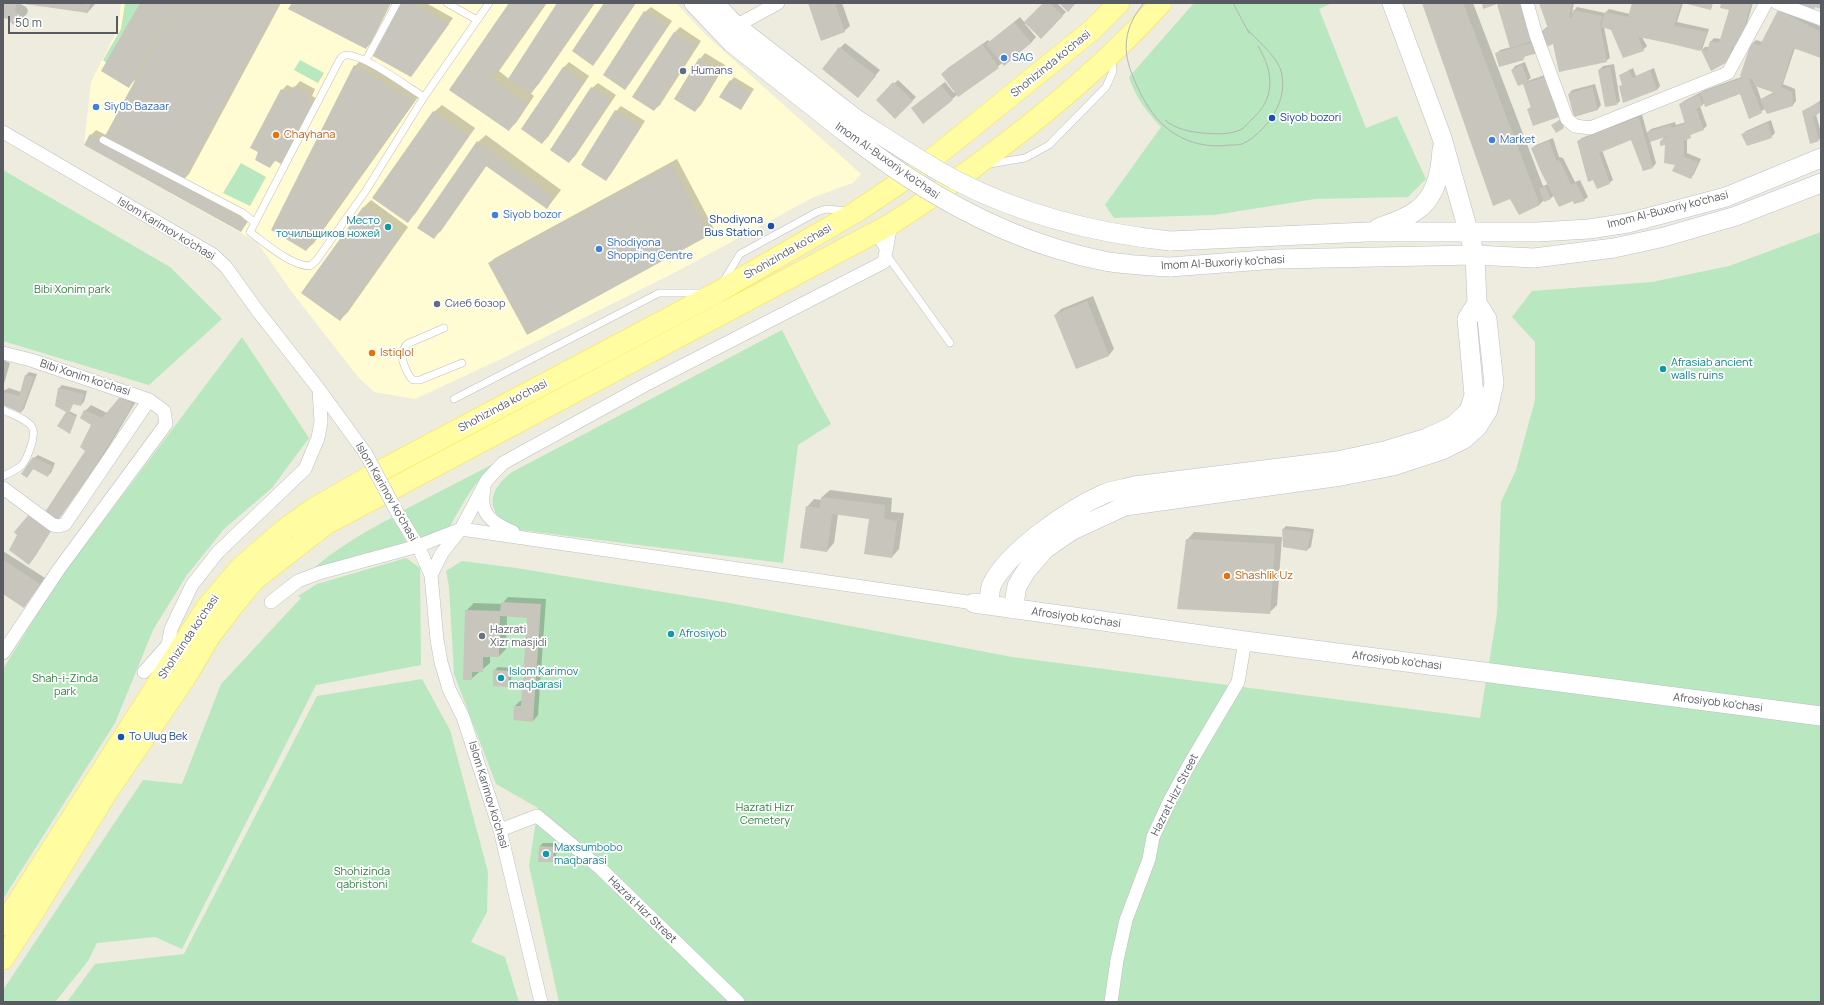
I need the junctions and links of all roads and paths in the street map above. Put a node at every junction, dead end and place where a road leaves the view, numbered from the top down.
1 (397, 3) edge
2 (447, 3) edge
3 (489, 3) edge
4 (694, 3) edge
5 (714, 3) edge
6 (778, 3) edge
7 (1119, 3) edge
8 (1161, 3) edge
9 (1392, 3) edge
10 (1527, 3) edge
11 (1766, 3) edge
12 (1777, 3) edge
13 (1821, 19) edge
14 (477, 20) junction
15 (736, 26) junction
16 (1092, 30) junction
17 (1112, 53) junction
18 (366, 60) junction
19 (774, 65) junction
20 (424, 98) junction
21 (851, 126) junction
22 (3, 132) edge
23 (1442, 138) junction
24 (103, 140) dead end
25 (1821, 158) edge
26 (975, 167) junction
27 (1821, 183) edge
28 (255, 223) junction
29 (883, 228) junction
30 (1367, 232) junction
31 (1467, 232) junction
32 (886, 254) junction
33 (1475, 255) junction
34 (716, 293) junction
35 (1477, 303) junction
36 (444, 328) dead end
37 (950, 343) dead end
38 (3, 353) edge
39 (462, 362) dead end
40 (318, 388) junction
41 (454, 399) dead end
42 (149, 400) junction
43 (3, 410) edge
44 (3, 476) edge
45 (487, 480) junction
46 (3, 488) edge
47 (461, 529) junction
48 (530, 539) junction
49 (418, 546) junction
50 (431, 575) junction
51 (271, 602) dead end
52 (981, 604) junction
53 (1013, 610) junction
54 (1246, 641) junction
55 (3, 653) edge
56 (144, 672) dead end
57 (1821, 716) edge
58 (500, 830) junction
59 (3, 925) edge
60 (3, 959) edge
61 (540, 998) edge
62 (738, 1002) edge
63 (1111, 1002) edge

1 - 18 lane
2 - 14 lane
3 - 14 lane
4 - 19 street, Imom Al-Buxoriy ko'chasi
5 - 15 street, Imom Al-Buxoriy ko'chasi
6 - 15 street
7 - 16 main road, Shohizinda ko'chasi
8 - 17 main road, Shohizinda ko'chasi
9 - 23 street
10 - 11 street
12 - 13 street
14 - 20 lane
15 - 19 street, Imom Al-Buxoriy ko'chasi
16 - 17 main road
16 - 34 main road, Shohizinda ko'chasi
17 - 26 main road, Shohizinda ko'chasi
17 - 26 lane
18 - 20 lane
18 - 28 lane
19 - 21 street, Imom Al-Buxoriy ko'chasi
20 - 28 lane
21 - 30 street, Imom Al-Buxoriy ko'chasi, bridge
21 - 33 street, Imom Al-Buxoriy ko'chasi, bridge
22 - 40 street, Islom Karimov ko'chasi
23 - 30 street
23 - 31 street
24 - 28 lane
25 - 31 street, Imom Al-Buxoriy ko'chasi
26 - 29 main road, Shohizinda ko'chasi
27 - 33 street, Imom Al-Buxoriy ko'chasi
29 - 32 street
29 - 32 lane
29 - 60 main road, Shohizinda ko'chasi
30 - 31 street, Imom Al-Buxoriy ko'chasi
31 - 33 street
32 - 37 lane
32 - 45 street
33 - 35 street
34 - 41 lane
34 - 59 main road, Shohizinda ko'chasi
35 - 52 street
35 - 53 street
36 - 39 lane
38 - 42 street, Bibi Xonim ko'chasi
40 - 49 street, Islom Karimov ko'chasi, bridge
40 - 56 street
42 - 46 street
42 - 55 street, Bibi Xonim ko'chasi
43 - 44 lane
45 - 47 street
45 - 48 street
47 - 48 street
47 - 49 street
47 - 50 street
48 - 52 street
49 - 50 street, Islom Karimov ko'chasi
49 - 51 street
50 - 58 street, Islom Karimov ko'chasi
52 - 53 street, Afrosiyob ko'chasi
53 - 54 street, Afrosiyob ko'chasi
54 - 57 street, Afrosiyob ko'chasi
54 - 63 street, Hazrat Hizr Street
58 - 61 street, Islom Karimov ko'chasi
58 - 62 street, Hazrat Hizr Street

